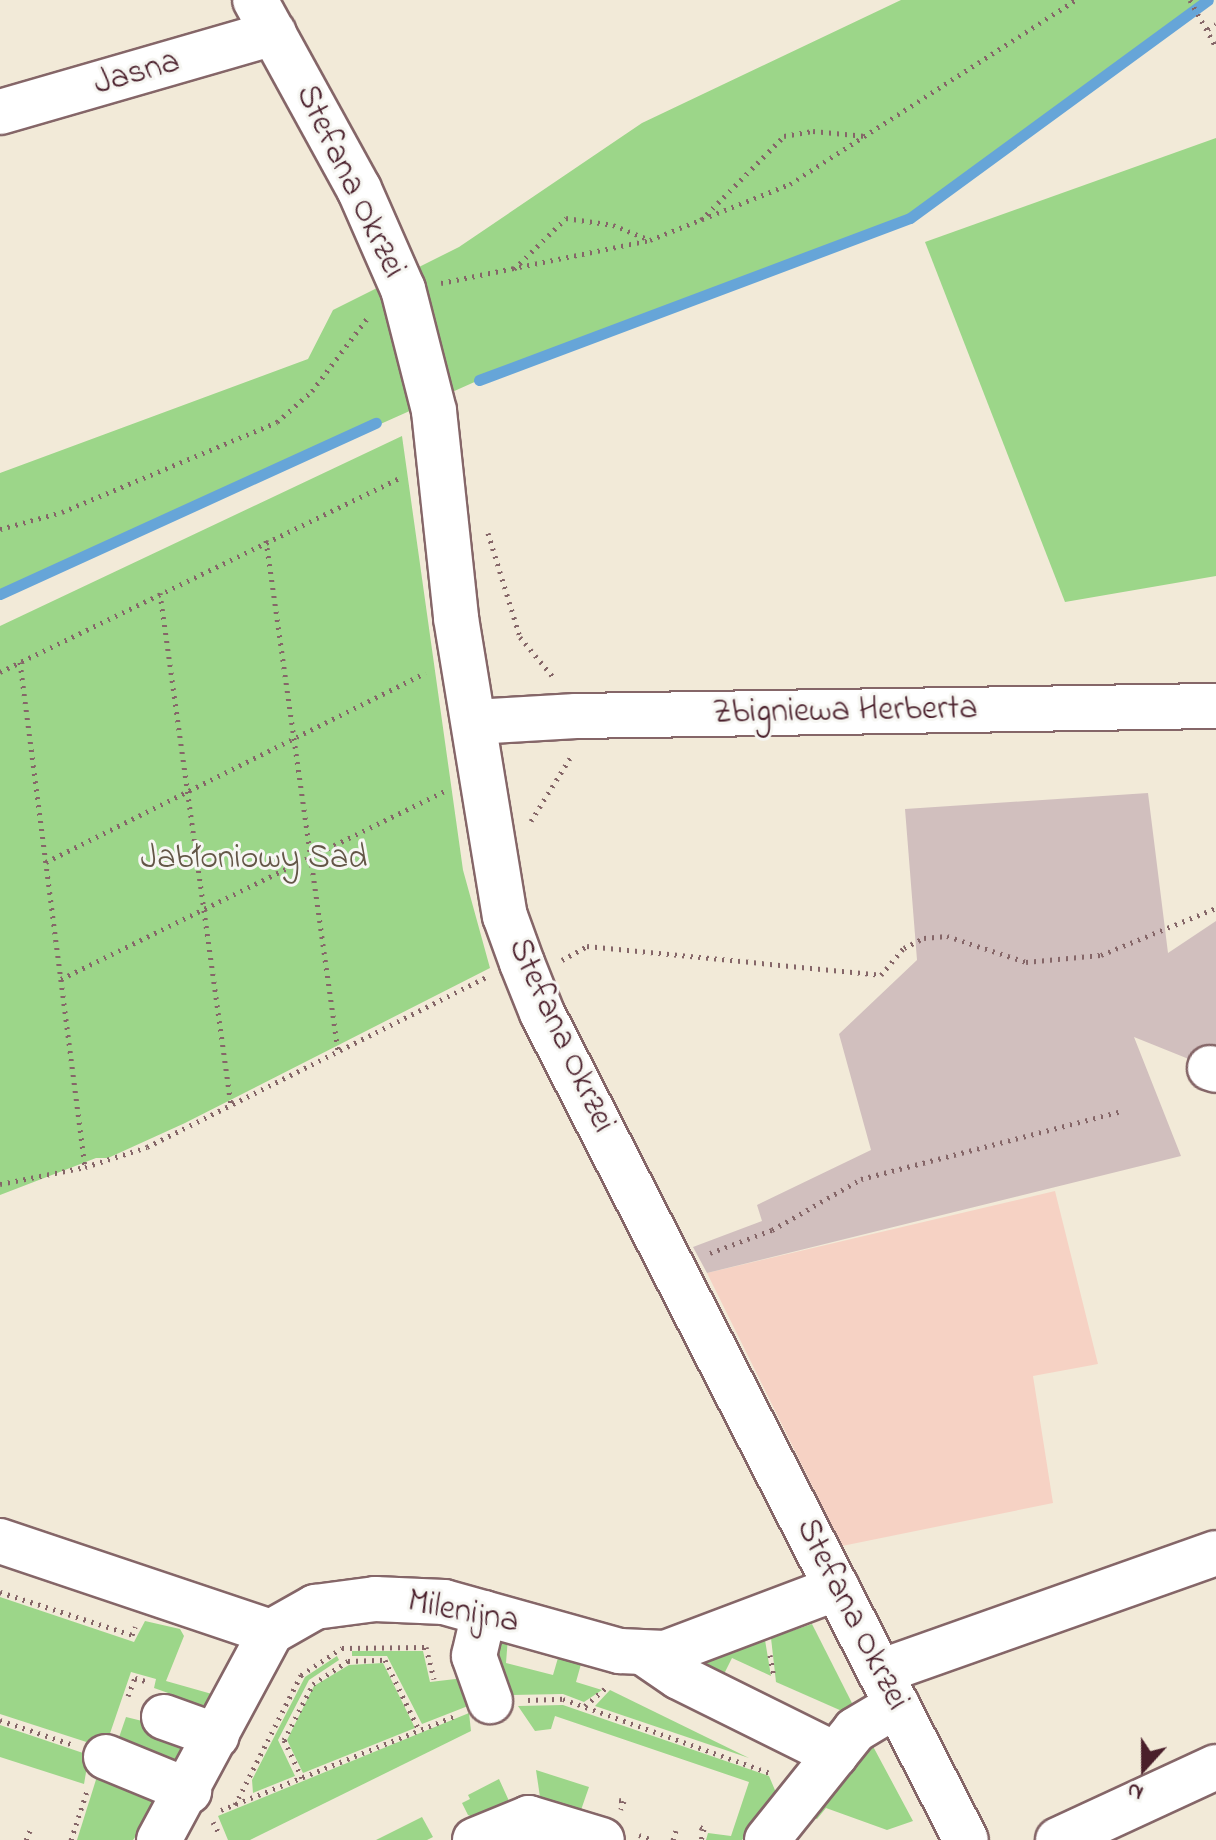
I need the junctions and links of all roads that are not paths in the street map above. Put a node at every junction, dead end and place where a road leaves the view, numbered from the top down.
1 (264, 16) edge
2 (0, 112) edge
3 (1216, 706) edge
4 (474, 722) junction
5 (0, 1541) edge
6 (1216, 1553) edge
7 (837, 1588) junction
8 (484, 1613) junction
9 (271, 1632) junction
10 (644, 1653) junction
11 (888, 1688) junction
12 (490, 1701) road end
13 (164, 1717) dead end
14 (217, 1736) junction
15 (103, 1755) road end
16 (836, 1755) junction
17 (1216, 1767) edge
18 (199, 1803) junction
19 (159, 1840) edge
20 (475, 1840) edge
21 (602, 1840) edge
22 (767, 1840) edge
23 (966, 1840) edge
24 (1058, 1840) edge

1 - 2 street, Jasna
1 - 4 street, Stefana Okrzei
3 - 4 street, Zbigniewa Herberta
4 - 7 street, Stefana Okrzei
5 - 9 street
6 - 11 street
7 - 10 street, Milenijna
7 - 11 street, Stefana Okrzei
8 - 9 street, Milenijna
8 - 10 street, Milenijna
8 - 12 street
9 - 14 street
10 - 16 street
11 - 16 street
11 - 23 street, Stefana Okrzei
13 - 14 street
14 - 18 street
15 - 18 street
16 - 22 street
17 - 24 street
18 - 19 street
20 - 21 street

